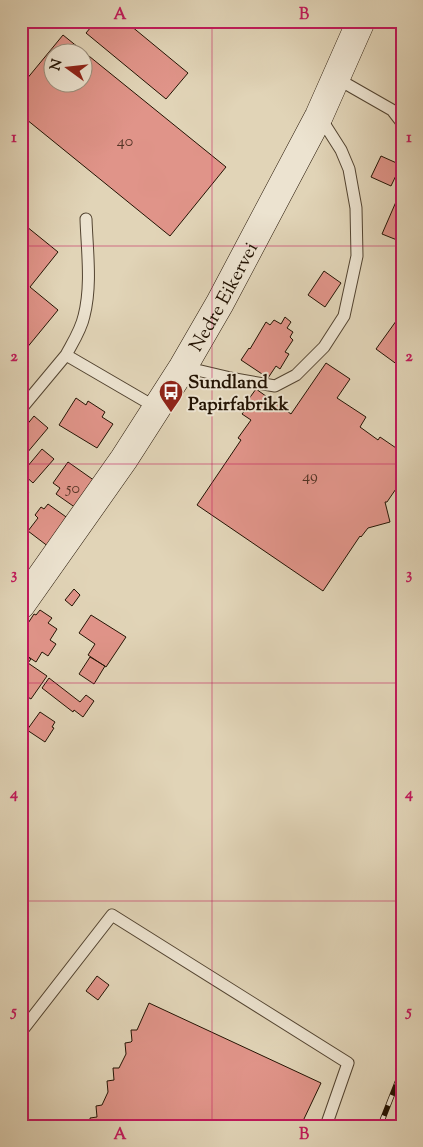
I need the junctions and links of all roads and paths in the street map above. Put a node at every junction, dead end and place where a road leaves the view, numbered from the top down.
1 (361, 21) edge
2 (336, 78) junction
3 (397, 112) edge
4 (319, 116) junction
5 (402, 123) edge
6 (86, 219) dead end
7 (66, 355) junction
8 (183, 367) junction
9 (157, 408) junction
10 (21, 409) edge
11 (21, 605) edge
12 (21, 1032) edge
13 (326, 1126) edge

1 - 2 main road, Nedre Eikervei
2 - 3 lane
2 - 4 main road, Nedre Eikervei
3 - 5 lane
4 - 8 main road, Nedre Eikervei
4 - 8 lane
6 - 7 lane
7 - 9 lane
7 - 10 lane
8 - 9 main road, Nedre Eikervei
9 - 11 main road, Nedre Eikervei
12 - 13 lane

